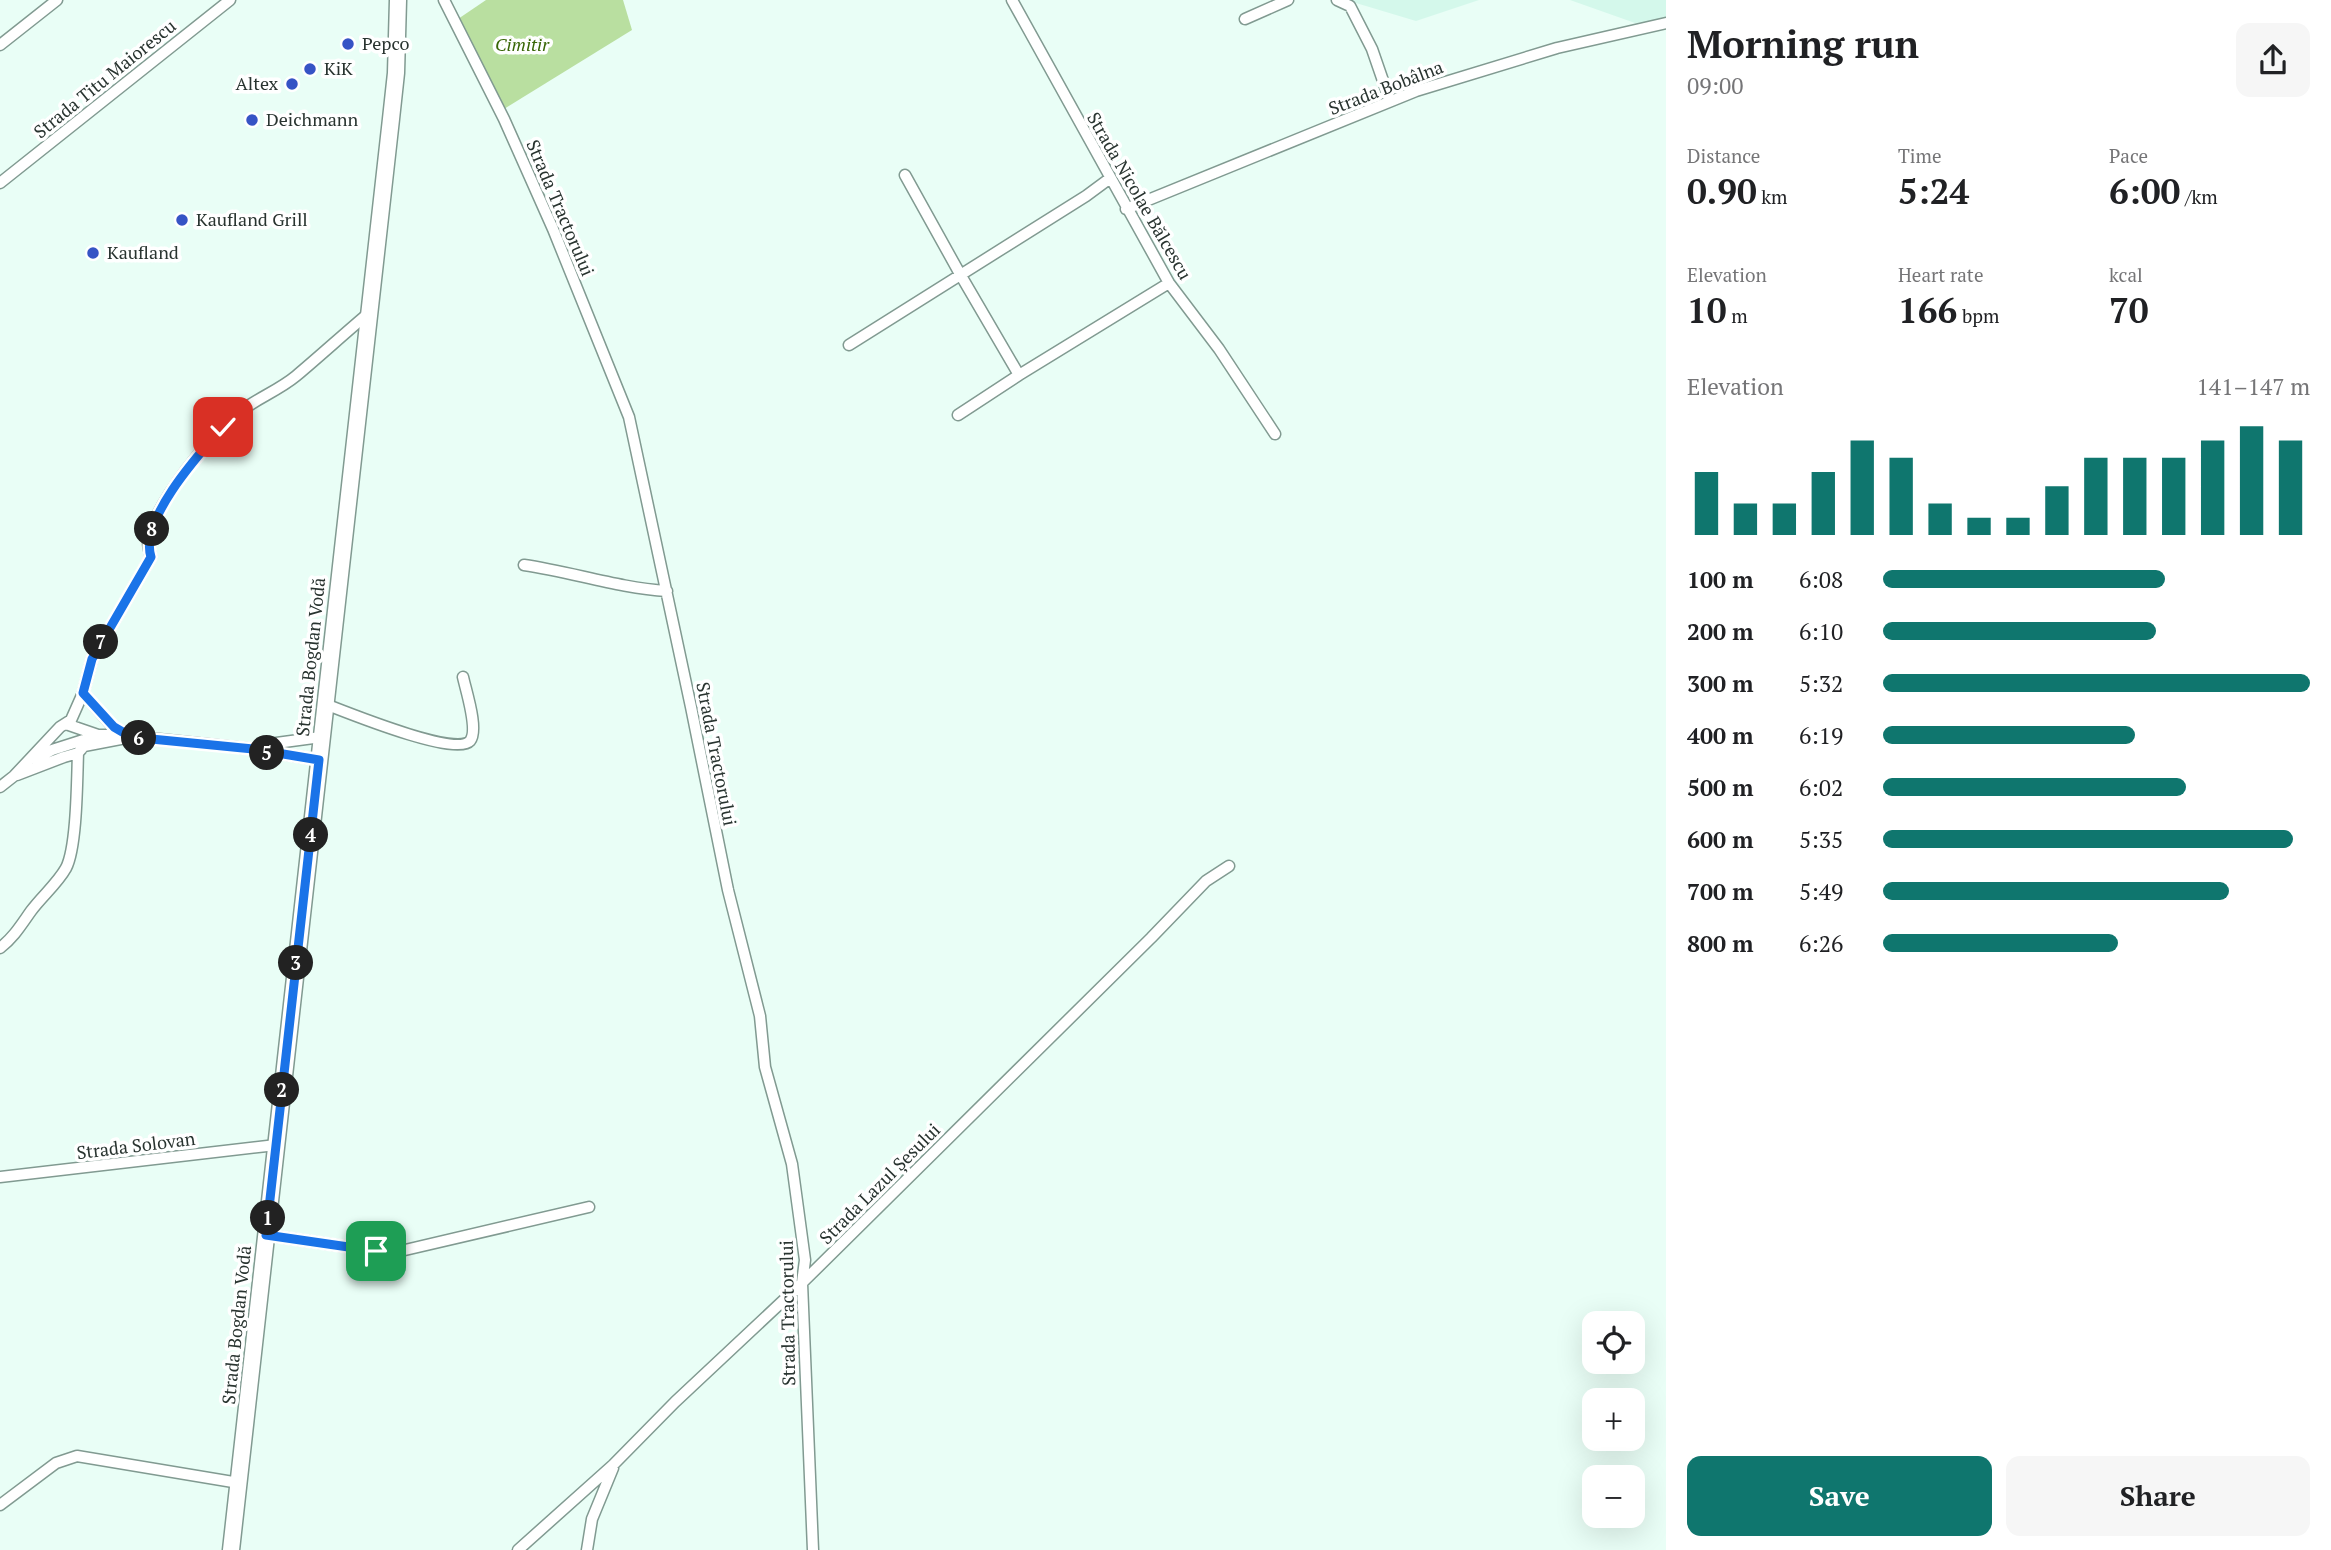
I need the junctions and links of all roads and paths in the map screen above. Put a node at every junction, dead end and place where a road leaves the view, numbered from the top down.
1 (57, 0) edge
2 (230, 0) edge
3 (398, 0) edge
4 (408, 0) edge
5 (444, 0) edge
6 (1012, 0) edge
7 (1288, 0) edge
8 (1338, 0) edge
9 (1245, 19) dead end
10 (1666, 23) edge
11 (0, 45) edge
12 (397, 60) junction
13 (1391, 101) junction
14 (905, 175) dead end
15 (1110, 179) junction
16 (0, 183) edge
17 (1126, 209) junction
18 (960, 274) junction
19 (1169, 283) junction
20 (370, 312) junction
21 (849, 345) dead end
22 (1019, 375) junction
23 (958, 415) dead end
24 (1275, 434) dead end
25 (524, 565) dead end
26 (667, 591) junction
27 (463, 677) dead end
28 (83, 693) junction
29 (325, 704) junction
30 (66, 724) junction
31 (99, 735) junction
32 (131, 737) junction
33 (321, 737) junction
34 (77, 742) junction
35 (253, 749) junction
36 (78, 754) junction
37 (64, 757) junction
38 (319, 760) junction
39 (14, 776) junction
40 (0, 786) edge
41 (1229, 866) dead end
42 (0, 948) edge
43 (276, 1145) junction
44 (0, 1177) edge
45 (589, 1207) dead end
46 (266, 1235) junction
47 (802, 1283) junction
48 (614, 1465) junction
49 (239, 1483) junction
50 (0, 1505) edge
51 (231, 1550) edge
52 (518, 1550) edge
53 (587, 1550) edge
54 (813, 1550) edge

1 - 11 street
2 - 16 street, Strada Titu Maiorescu
3 - 12 main road, Strada Bogdan Vodă
4 - 12 main road, Strada Bogdan Vodă
5 - 26 street, Strada Tractorului
6 - 15 street, Strada Nicolae Bălcescu
7 - 9 street
8 - 13 street
10 - 13 street, Strada Bobâlna
12 - 20 main road, Strada Bogdan Vodă
13 - 17 street, Strada Bobâlna
14 - 18 street
15 - 17 street, Strada Nicolae Bălcescu
15 - 18 street
17 - 19 street, Strada Nicolae Bălcescu
18 - 21 street
18 - 22 street
19 - 22 street
19 - 24 street, Strada Nicolae Bălcescu
20 - 28 street
20 - 29 main road, Strada Bogdan Vodă
22 - 23 street
25 - 26 street
26 - 47 street, Strada Tractorului
27 - 29 street
28 - 30 street
28 - 32 street
29 - 33 main road, Strada Bogdan Vodă
30 - 31 street
30 - 39 street
31 - 32 street
31 - 34 street
32 - 35 street
32 - 36 street
33 - 35 street
33 - 38 main road, Strada Bogdan Vodă
34 - 37 street
34 - 39 street
35 - 38 street
36 - 37 street
36 - 42 street
37 - 39 street
38 - 43 main road, Strada Bogdan Vodă
39 - 40 street
41 - 47 street, Strada Lazul Șesului
43 - 44 street, Strada Solovan
43 - 46 main road, Strada Bogdan Vodă
45 - 46 street
46 - 49 main road, Strada Bogdan Vodă
47 - 48 street, Strada Lazul Șesului
47 - 54 street, Strada Tractorului
48 - 52 street, Strada Lazul Șesului
48 - 53 street
49 - 50 street
49 - 51 main road, Strada Bogdan Vodă

